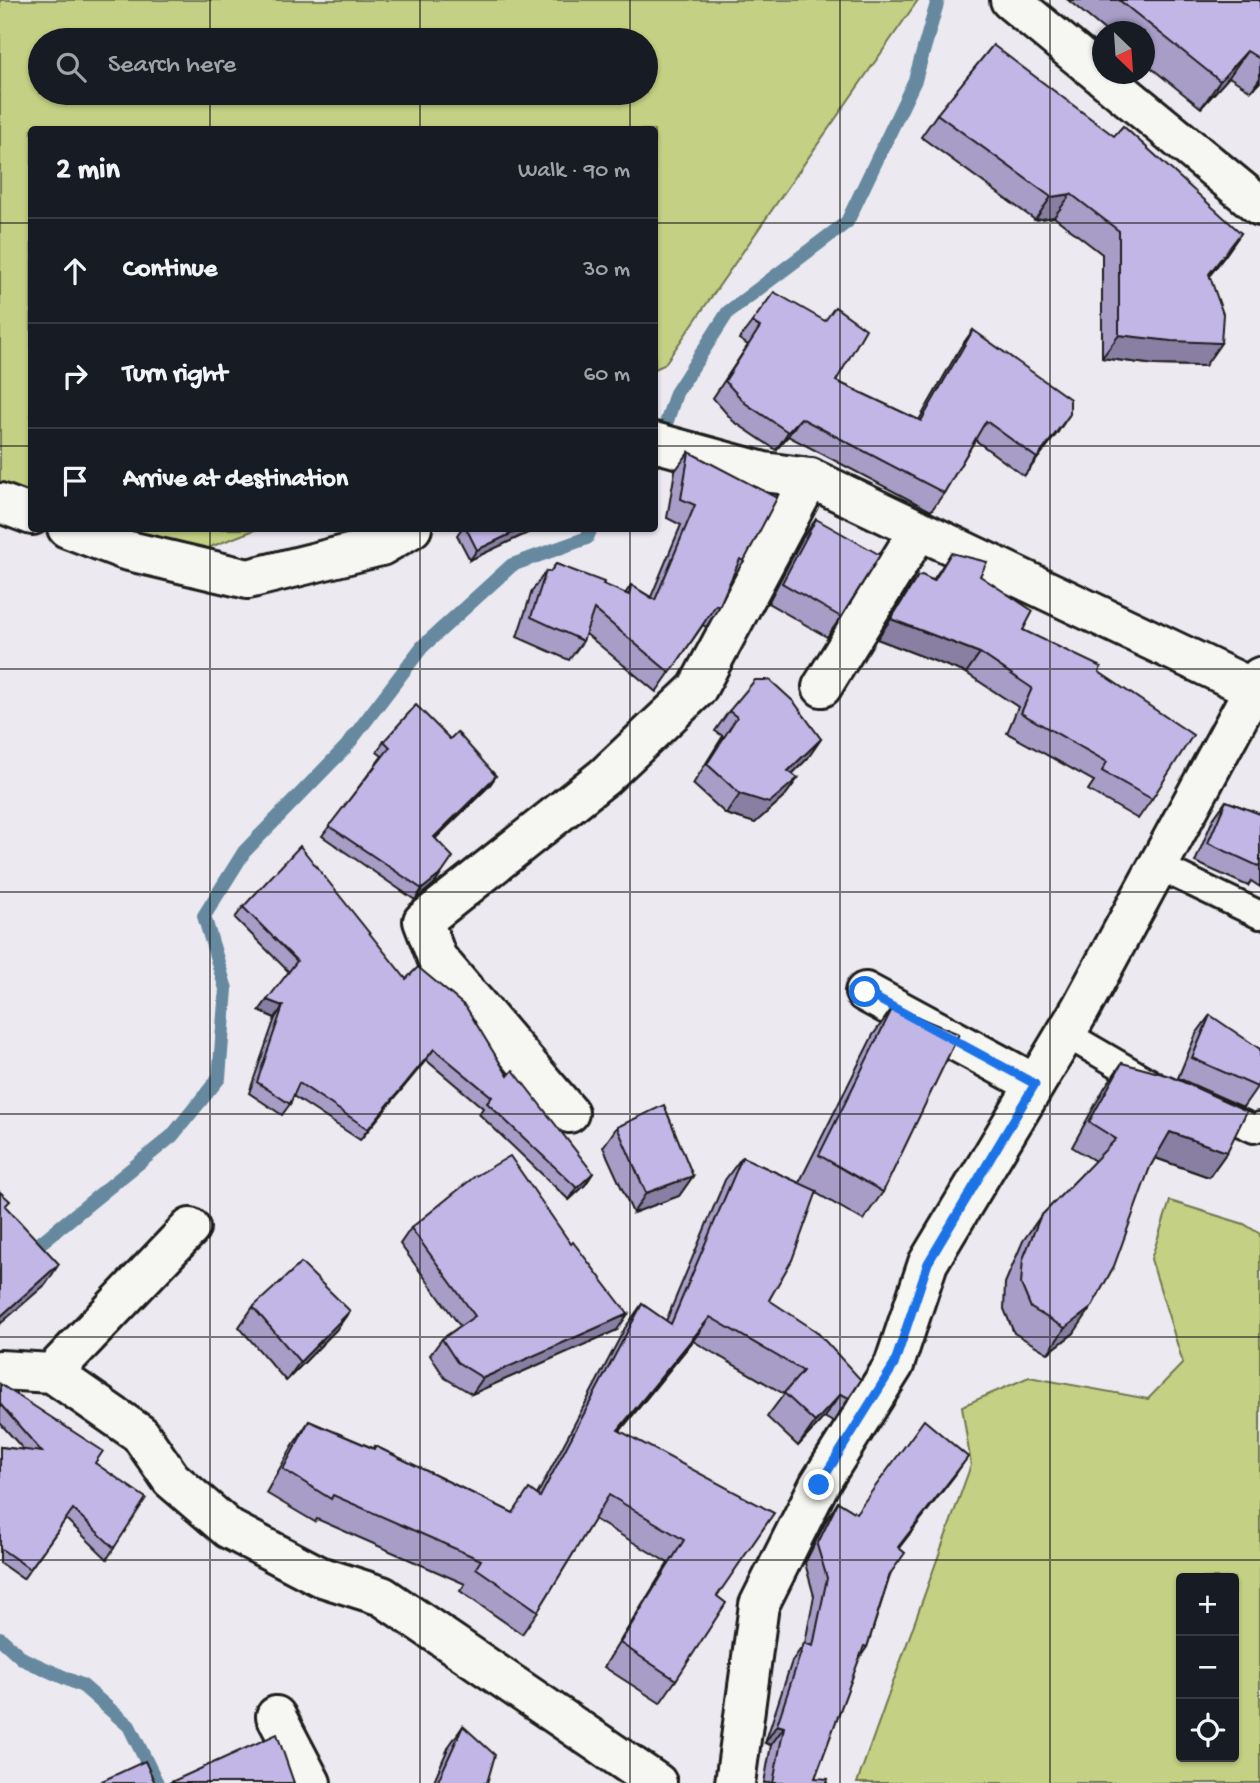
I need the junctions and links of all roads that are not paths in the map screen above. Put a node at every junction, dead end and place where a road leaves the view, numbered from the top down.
1 (1010, 0) edge
2 (1260, 206) edge
3 (658, 443) edge
4 (810, 478) junction
5 (0, 503) edge
6 (28, 514) edge
7 (919, 530) junction
8 (78, 532) edge
9 (405, 532) edge
10 (1257, 683) edge
11 (822, 687) dead end
12 (1158, 866) junction
13 (1260, 915) edge
14 (865, 992) dead end
15 (1066, 1034) junction
16 (1035, 1084) junction
17 (569, 1113) dead end
18 (1260, 1126) edge
19 (190, 1228) dead end
20 (0, 1370) edge
21 (52, 1373) junction
22 (276, 1716) dead end
23 (311, 1783) edge
24 (657, 1783) edge
25 (735, 1783) edge

1 - 2 street
3 - 4 street
4 - 7 street
4 - 17 street
5 - 6 street
7 - 10 street
7 - 11 street
8 - 9 street
10 - 12 street
12 - 13 lane
12 - 15 street
14 - 16 street
15 - 16 street
15 - 18 lane
16 - 25 street
19 - 21 street
20 - 21 street
21 - 24 street
22 - 23 street

